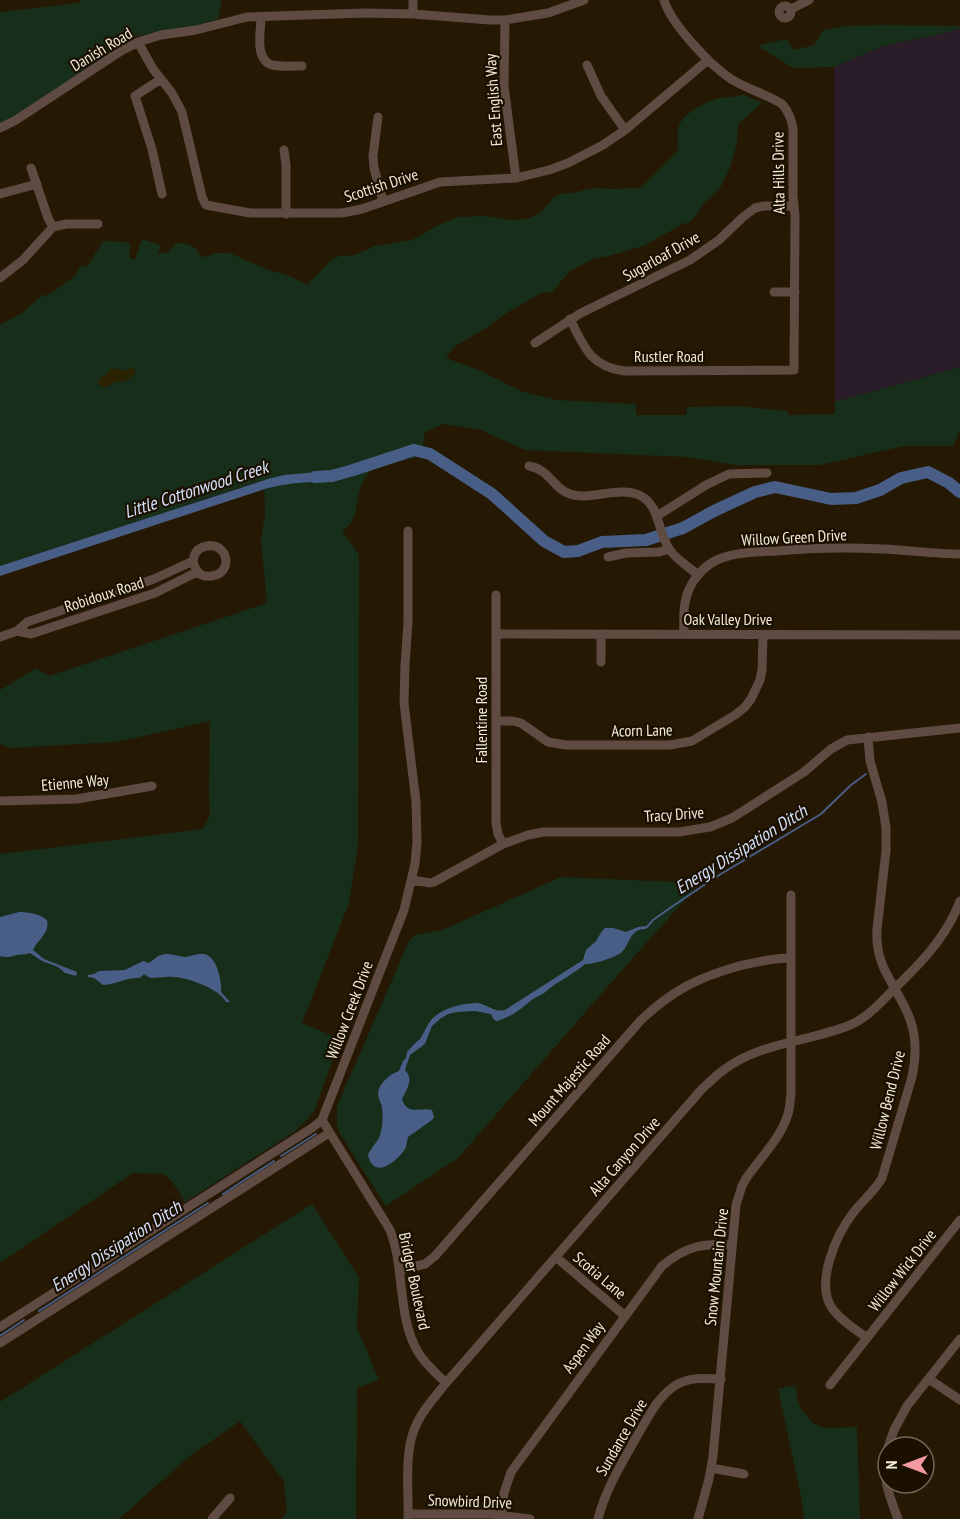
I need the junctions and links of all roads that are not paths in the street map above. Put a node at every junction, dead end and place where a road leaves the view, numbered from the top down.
1 (413, 0) edge
2 (584, 0) edge
3 (664, 0) edge
4 (809, 0) edge
5 (785, 5) edge
6 (413, 14) junction
7 (261, 16) junction
8 (505, 20) junction
9 (138, 42) junction
10 (708, 60) junction
11 (586, 65) dead end
12 (302, 66) dead end
13 (161, 79) junction
14 (378, 117) dead end
15 (0, 128) edge
16 (625, 129) junction
17 (284, 150) dead end
18 (31, 168) dead end
19 (516, 178) junction
20 (37, 184) junction
21 (0, 194) edge
22 (162, 194) dead end
23 (383, 201) junction
24 (794, 206) junction
25 (286, 214) junction
26 (98, 224) dead end
27 (53, 227) junction
28 (0, 278) edge
29 (774, 292) dead end
30 (795, 292) junction
31 (570, 319) junction
32 (535, 343) dead end
33 (795, 370) joint
34 (529, 466) dead end
35 (767, 473) dead end
36 (658, 521) junction
37 (408, 531) dead end
38 (668, 547) junction
39 (960, 555) edge
40 (608, 557) dead end
41 (193, 561) junction
42 (197, 572) junction
43 (698, 575) junction
44 (496, 595) dead end
45 (17, 631) junction
46 (496, 634) junction
47 (601, 634) junction
48 (684, 634) junction
49 (763, 634) junction
50 (960, 635) edge
51 (0, 637) edge
52 (601, 662) dead end
53 (496, 721) junction
54 (960, 728) edge
55 (868, 737) junction
56 (152, 786) dead end
57 (0, 801) edge
58 (503, 844) junction
59 (412, 880) junction
60 (791, 895) dead end
61 (960, 901) edge
62 (790, 958) junction
63 (895, 989) junction
64 (790, 1042) junction
65 (322, 1120) junction
66 (329, 1133) junction
67 (960, 1220) edge
68 (732, 1245) junction
69 (556, 1257) junction
70 (400, 1270) junction
71 (625, 1316) junction
72 (0, 1327) edge
73 (867, 1338) junction
74 (960, 1339) edge
75 (0, 1343) edge
76 (721, 1379) junction
77 (929, 1379) junction
78 (446, 1383) junction
79 (830, 1385) dead end
80 (960, 1400) edge
81 (894, 1435) edge
82 (711, 1468) junction
83 (744, 1474) dead end
84 (890, 1495) edge
85 (230, 1498) dead end
86 (502, 1515) junction
87 (408, 1516) edge
88 (212, 1519) edge
89 (530, 1519) edge
90 (598, 1519) edge
91 (698, 1519) edge
92 (898, 1519) edge

1 - 6 street
2 - 8 street, Danish Road
3 - 10 street, Alta Hills Drive
4 - 5 street
6 - 7 street, Danish Road
6 - 8 street, Danish Road
7 - 9 street, Danish Road
7 - 12 street
8 - 19 street, East English Way
9 - 13 street, Scottish Drive
9 - 15 street, Danish Road
10 - 16 street, Scottish Drive
10 - 24 street, Alta Hills Drive
11 - 16 street
13 - 22 street
13 - 25 street, Scottish Drive
14 - 23 street
16 - 19 street, Scottish Drive
17 - 25 street
18 - 20 street
19 - 23 street, Scottish Drive
20 - 21 street
20 - 27 street
23 - 25 street, Scottish Drive
24 - 30 street, Alta Hills Drive
24 - 31 street, Sugarloaf Drive
26 - 27 street
27 - 28 street
29 - 30 street
30 - 33 street, Alta Hills Drive
31 - 32 street, Sugarloaf Drive
31 - 33 street, Rustler Road
34 - 36 street
35 - 36 street
36 - 38 street
37 - 59 street, Willow Creek Drive
38 - 40 street
38 - 43 street
39 - 43 street, Willow Green Drive
41 - 42 street
41 - 42 street, Robidoux Road
41 - 45 street, Robidoux Road
42 - 45 street, Robidoux Road
43 - 48 street
44 - 46 street, Fallentine Road
45 - 51 street, Robidoux Road
46 - 47 street, Oak Valley Drive
46 - 53 street, Fallentine Road
47 - 48 street, Oak Valley Drive
47 - 52 street
48 - 49 street, Oak Valley Drive
49 - 50 street, Oak Valley Drive
49 - 53 street, Acorn Lane
53 - 58 street, Fallentine Road
54 - 55 street, Tracy Drive
55 - 58 street, Tracy Drive
55 - 63 street, Willow Bend Drive
56 - 57 street, Etienne Way
58 - 59 street, Tracy Drive
59 - 65 street, Willow Creek Drive
60 - 62 street, Snow Mountain Drive
61 - 63 street, Alta Canyon Drive
62 - 64 street, Snow Mountain Drive
62 - 70 street, Mount Majestic Road
63 - 64 street, Alta Canyon Drive
63 - 73 street, Willow Bend Drive
64 - 68 street, Snow Mountain Drive
64 - 69 street, Alta Canyon Drive
65 - 66 street, Bridger Boulevard
65 - 72 street
66 - 70 street, Bridger Boulevard
66 - 75 street
67 - 73 street, Willow Wick Drive
68 - 71 street, Aspen Way
68 - 76 street, Snow Mountain Drive
69 - 71 street, Scotia Lane
69 - 78 street, Alta Canyon Drive
70 - 78 street, Bridger Boulevard
71 - 86 street, Aspen Way
73 - 79 street, Willow Wick Drive
74 - 77 street
76 - 82 street, Snow Mountain Drive
76 - 90 street, Sundance Drive
77 - 80 street
77 - 81 street
78 - 87 street, Alta Canyon Drive
82 - 83 street
82 - 91 street, Snow Mountain Drive
84 - 92 street
85 - 88 street
86 - 87 street, Snowbird Drive
86 - 89 street, Snowbird Drive

